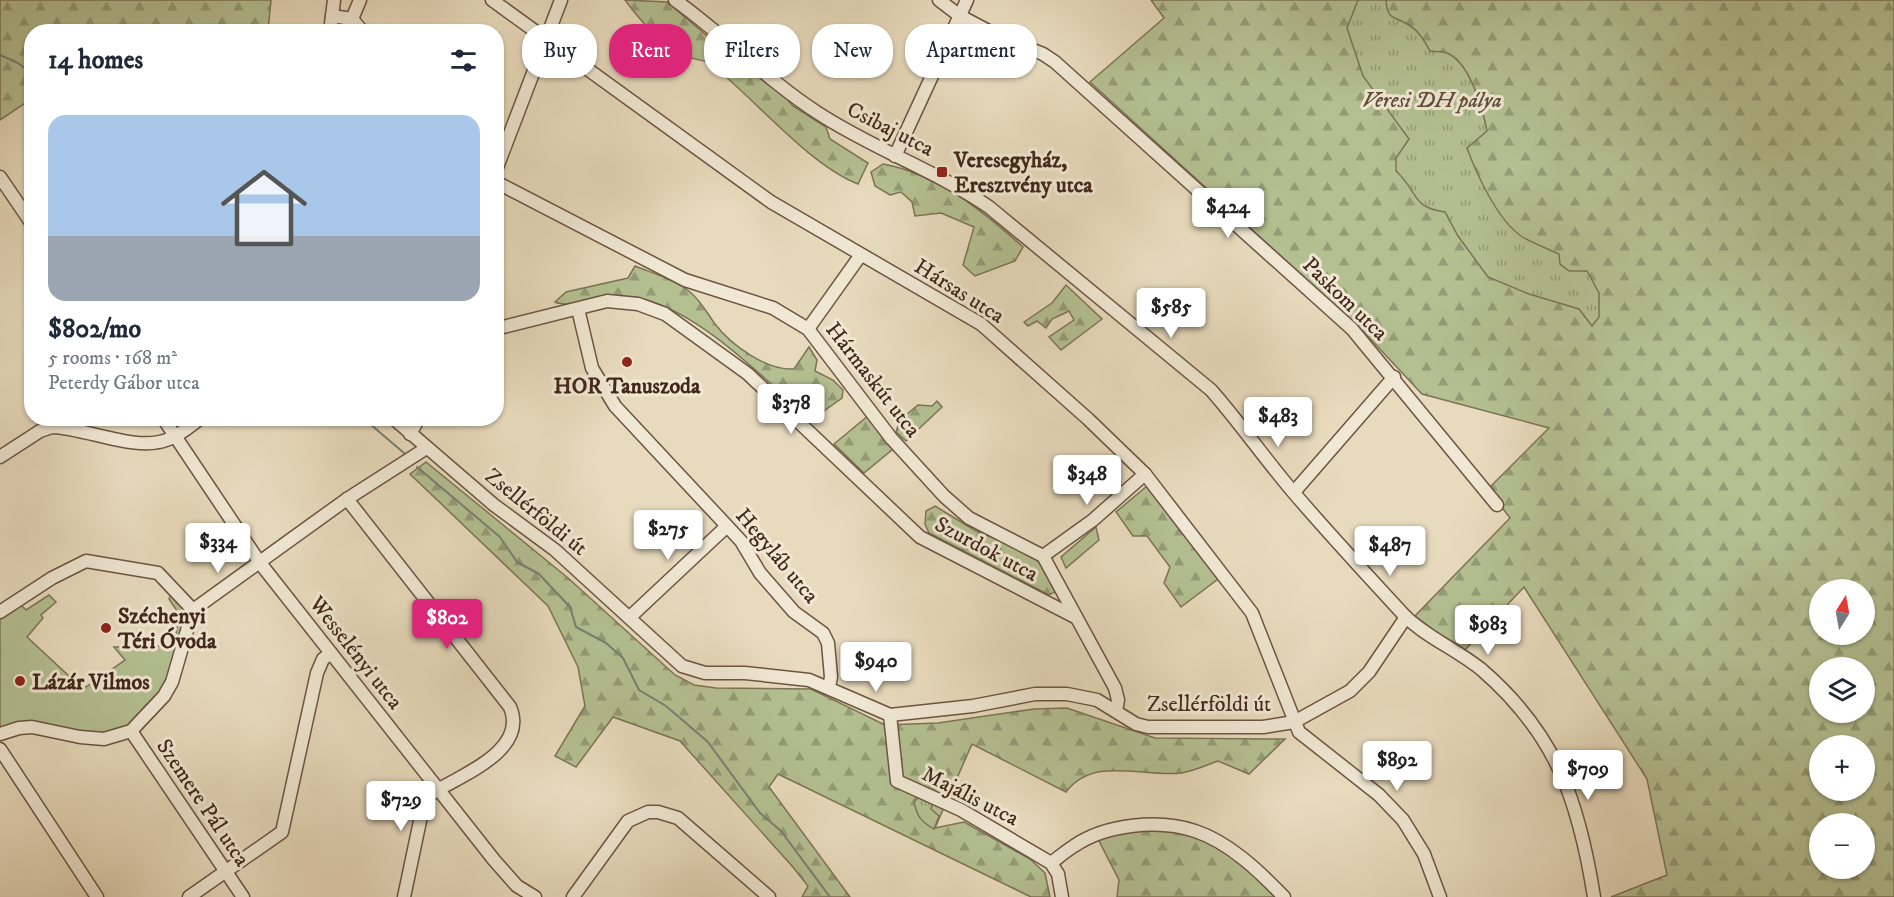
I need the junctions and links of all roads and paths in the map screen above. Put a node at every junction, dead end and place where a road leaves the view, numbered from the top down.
1 (334, 0) edge
2 (360, 0) edge
3 (492, 0) edge
4 (561, 0) edge
5 (675, 0) edge
6 (939, 0) edge
7 (967, 0) edge
8 (332, 16) junction
9 (960, 16) junction
10 (352, 19) junction
11 (331, 24) edge
12 (356, 24) edge
13 (525, 24) edge
14 (551, 24) edge
15 (597, 76) edge
16 (530, 78) edge
17 (504, 148) edge
18 (894, 156) junction
19 (0, 177) edge
20 (504, 186) edge
21 (24, 212) edge
22 (860, 256) junction
23 (578, 309) junction
24 (504, 327) edge
25 (808, 329) junction
26 (1394, 377) junction
27 (168, 426) edge
28 (189, 426) edge
29 (402, 426) edge
30 (415, 426) edge
31 (411, 434) junction
32 (175, 436) junction
33 (425, 448) junction
34 (0, 457) edge
35 (1145, 474) junction
36 (1294, 492) junction
37 (347, 499) junction
38 (1497, 505) dead end
39 (726, 527) junction
40 (1043, 556) junction
41 (260, 563) junction
42 (193, 610) junction
43 (0, 612) edge
44 (630, 617) junction
45 (1075, 617) junction
46 (1406, 617) junction
47 (331, 653) junction
48 (829, 687) junction
49 (1116, 711) junction
50 (890, 715) junction
51 (1294, 722) junction
52 (131, 731) junction
53 (0, 734) edge
54 (0, 749) edge
55 (437, 790) junction
56 (1052, 862) junction
57 (226, 873) junction
58 (97, 897) edge
59 (189, 897) edge
60 (243, 897) edge
61 (404, 897) edge
62 (535, 897) edge
63 (573, 897) edge
64 (769, 897) edge
65 (1062, 897) edge
66 (1284, 897) edge
67 (1440, 897) edge
68 (1594, 897) edge

1 - 8 street
2 - 10 street
3 - 13 street, Hársas utca
4 - 14 street
5 - 18 street, Csibaj utca
6 - 9 street, Paskom utca
7 - 9 street
8 - 10 street
8 - 11 street
9 - 18 street
9 - 26 street, Paskom utca
10 - 12 street
15 - 22 street, Hársas utca
16 - 17 street
18 - 36 street, Csibaj utca
19 - 21 street
20 - 25 street, Hármaskút utca
22 - 25 street
22 - 35 street, Hársas utca
23 - 24 street, Szurdok utca
23 - 39 street, Hegyláb utca
23 - 45 street, Szurdok utca
25 - 40 street, Hármaskút utca
26 - 36 street
26 - 38 street, Paskom utca
27 - 32 street, Wesselényi utca
28 - 32 street
29 - 31 street, Zsellérföldi út
30 - 31 street
31 - 33 street, Zsellérföldi út
32 - 34 street
32 - 41 street, Wesselényi utca
33 - 37 street
33 - 44 street, Zsellérföldi út
35 - 40 street
35 - 51 street, Hársas utca
36 - 46 street, Csibaj utca
37 - 41 street
37 - 55 street
39 - 44 street
39 - 48 street, Hegyláb utca
40 - 45 street
41 - 42 street
41 - 47 street, Wesselényi utca
42 - 43 street
42 - 52 street
44 - 48 street, Zsellérföldi út
45 - 49 street
46 - 51 street, Zsellérföldi út
46 - 68 street, Csibaj utca
47 - 55 street, Wesselényi utca
47 - 57 street
48 - 50 street, Zsellérföldi út
49 - 50 street, Zsellérföldi út
49 - 51 street, Zsellérföldi út
50 - 56 street, Majális utca
51 - 67 street
52 - 53 street
52 - 57 street, Szemere Pál utca
54 - 58 street
55 - 61 street
55 - 62 street, Wesselényi utca
56 - 65 street
56 - 66 street
57 - 59 street
57 - 60 street, Szemere Pál utca
63 - 64 street

